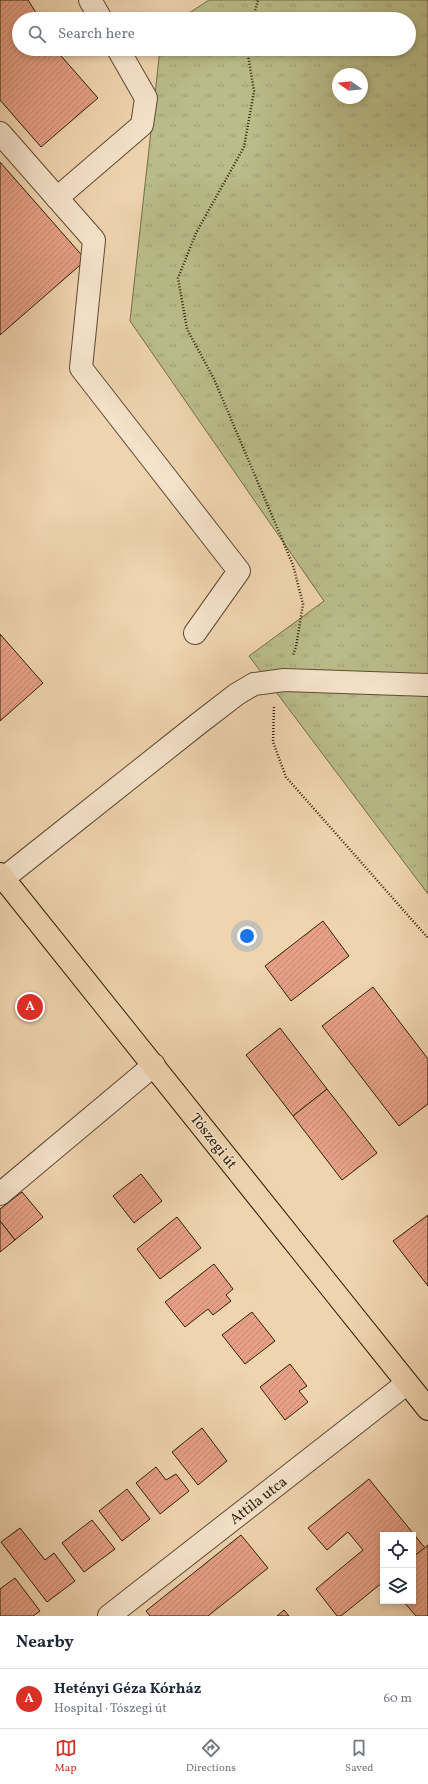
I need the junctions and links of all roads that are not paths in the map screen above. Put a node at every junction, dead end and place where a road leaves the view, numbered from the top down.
1 (90, 0) edge
2 (97, 12) edge
3 (122, 56) edge
4 (0, 133) edge
5 (57, 198) junction
6 (195, 633) dead end
7 (428, 685) edge
8 (2, 876) edge
9 (154, 1066) junction
10 (0, 1194) edge
11 (406, 1384) junction
12 (428, 1409) edge
13 (109, 1616) edge

1 - 2 street
3 - 5 street
4 - 5 street
5 - 6 street
7 - 8 street
8 - 9 main road, Tószegi út
9 - 10 street
9 - 11 main road, Tószegi út
11 - 12 main road, Tószegi út
11 - 13 street, Attila utca

